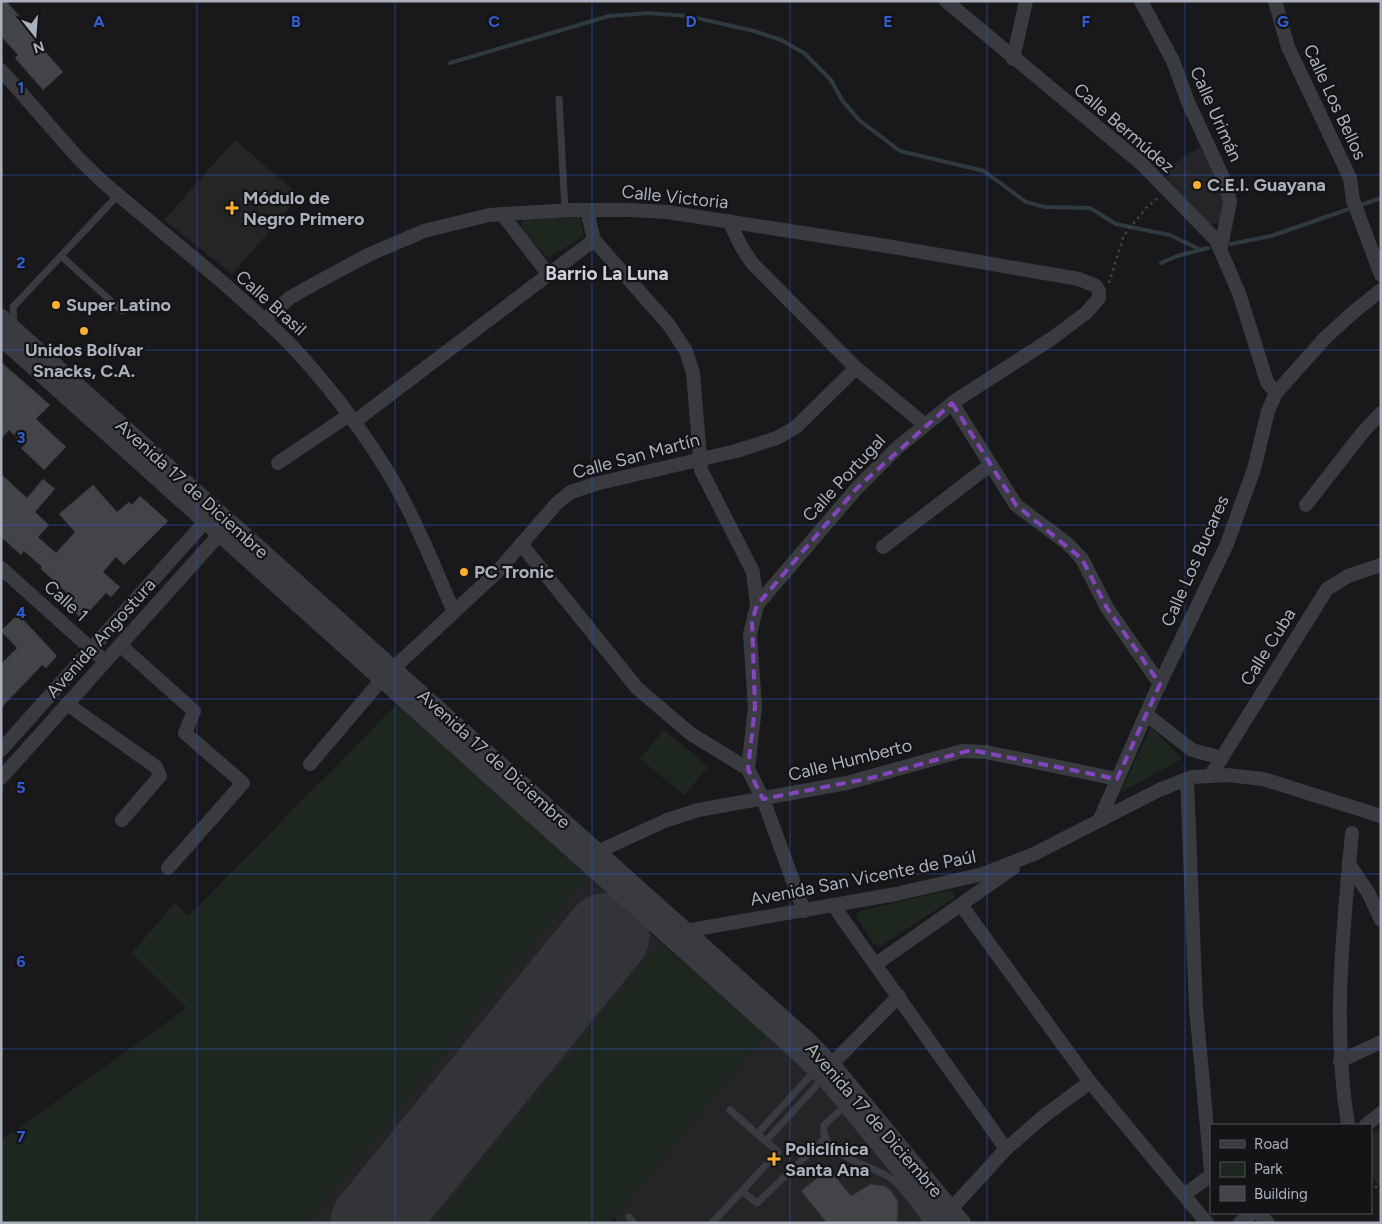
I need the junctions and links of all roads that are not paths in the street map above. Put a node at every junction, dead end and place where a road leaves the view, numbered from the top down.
1 (946, 1) edge
2 (1026, 1) edge
3 (1141, 1) edge
4 (1275, 1) edge
5 (1013, 59) junction
6 (1, 70) edge
7 (559, 99) dead end
8 (118, 195) junction
9 (588, 210) junction
10 (565, 211) junction
11 (502, 214) junction
12 (729, 221) junction
13 (594, 240) junction
14 (1221, 248) junction
15 (61, 256) junction
16 (548, 274) junction
17 (1381, 275) edge
18 (1381, 290) edge
19 (1099, 291) joint
20 (122, 311) dead end
21 (264, 320) junction
22 (5, 327) edge
23 (856, 368) junction
24 (1276, 392) junction
25 (952, 403) junction
26 (1381, 414) edge
27 (351, 419) junction
28 (924, 424) junction
29 (698, 459) junction
30 (278, 463) dead end
31 (990, 464) junction
32 (1306, 505) dead end
33 (211, 515) junction
34 (225, 528) junction
35 (521, 544) junction
36 (883, 546) dead end
37 (1381, 565) edge
38 (1, 568) edge
39 (757, 605) junction
40 (454, 612) junction
41 (120, 645) junction
42 (91, 649) junction
43 (105, 662) junction
44 (388, 674) junction
45 (1160, 684) junction
46 (67, 704) junction
47 (1146, 714) junction
48 (1, 750) edge
49 (1222, 758) junction
50 (310, 764) dead end
51 (748, 769) junction
52 (1211, 775) junction
53 (1, 778) edge
54 (1117, 778) junction
55 (1186, 779) junction
56 (763, 799) junction
57 (1381, 816) edge
58 (1100, 819) junction
59 (122, 820) dead end
60 (1352, 833) dead end
61 (597, 852) junction
62 (1034, 854) junction
63 (1349, 864) junction
64 (168, 868) dead end
65 (833, 905) junction
66 (961, 905) junction
67 (804, 910) junction
68 (1381, 920) edge
69 (686, 931) junction
70 (876, 964) junction
71 (898, 996) junction
72 (1381, 1042) edge
73 (1340, 1061) junction
74 (826, 1070) junction
75 (1090, 1082) junction
76 (847, 1105) junction
77 (730, 1110) dead end
78 (1381, 1113) edge
79 (1348, 1124) edge
80 (1367, 1124) edge
81 (757, 1134) junction
82 (826, 1138) junction
83 (766, 1142) junction
84 (1006, 1149) junction
85 (1210, 1160) edge
86 (1210, 1176) edge
87 (742, 1190) junction
88 (1184, 1195) junction
89 (1252, 1214) edge
90 (952, 1218) edge
91 (712, 1223) edge
92 (928, 1223) edge
93 (1207, 1223) edge
94 (1240, 1223) edge

1 - 5 street, Calle Bermúdez
2 - 5 street
3 - 14 street, Calle Urimán
4 - 17 street, Calle Los Bellos
5 - 14 street, Calle Bermúdez
6 - 8 street, Calle Brasil
7 - 10 lane
8 - 15 lane
8 - 21 street, Calle Brasil
9 - 10 street, Calle Victoria
9 - 12 street, Calle Victoria
9 - 13 street
10 - 11 street, Calle Victoria
11 - 16 street
11 - 21 street, Calle Victoria
12 - 19 street, Calle Victoria
12 - 23 street
13 - 16 street
13 - 29 street
14 - 24 street, Calle Bermúdez
15 - 20 lane
15 - 22 lane
16 - 27 street
18 - 24 street, Calle Los Bucares
19 - 25 street, Calle Portugal
21 - 27 street, Calle Brasil
22 - 33 street, Avenida 17 de Diciembre
23 - 28 street
23 - 29 street, Calle San Martín
24 - 45 street, Calle Los Bucares
25 - 28 street, Calle Portugal
25 - 31 street
26 - 32 street
27 - 30 street
27 - 40 street, Calle Brasil
28 - 39 street, Calle Portugal
29 - 35 street, Calle San Martín
29 - 39 street
31 - 36 street
31 - 45 street
33 - 34 street, Avenida 17 de Diciembre
33 - 42 street, Avenida Angostura
34 - 41 street, Avenida Angostura
34 - 44 street, Avenida 17 de Diciembre
35 - 40 street, Calle San Martín
35 - 51 street
37 - 49 street, Calle Cuba
38 - 42 street, Calle 1
39 - 51 street, Calle Portugal
40 - 44 street, Calle San Martín
41 - 43 street, Avenida Angostura
41 - 64 street
42 - 43 street, Calle 1
42 - 48 street, Avenida Angostura
43 - 46 street, Avenida Angostura
44 - 50 street, Calle San Martín
44 - 61 street, Avenida 17 de Diciembre
44 - 74 street, Avenida 17 de Diciembre
45 - 47 street, Calle Los Bucares
46 - 53 street, Avenida Angostura
46 - 59 street
47 - 49 street
47 - 54 street, Calle Los Bucares
49 - 52 street, Calle Cuba
51 - 56 street
52 - 55 street, Avenida San Vicente de Paúl
52 - 57 street, Avenida San Vicente de Paúl
54 - 56 street, Calle Humberto
54 - 58 street, Calle Los Bucares
55 - 58 street, Avenida San Vicente de Paúl
55 - 85 street
56 - 61 street, Calle Humberto
56 - 67 street
58 - 62 street, Avenida San Vicente de Paúl
60 - 63 street
61 - 69 street, Avenida 17 de Diciembre
62 - 65 street, Avenida San Vicente de Paúl
62 - 66 street
63 - 68 street
63 - 73 street
65 - 67 street, Avenida San Vicente de Paúl
65 - 70 street
66 - 70 street
66 - 75 street
67 - 69 street, Avenida San Vicente de Paúl
69 - 74 street, Avenida 17 de Diciembre
70 - 71 street
71 - 74 street
71 - 84 street
72 - 73 street
73 - 79 street
74 - 76 street, Avenida 17 de Diciembre
74 - 81 lane
74 - 83 lane
74 - 90 street, Avenida 17 de Diciembre
75 - 84 street
75 - 88 street
76 - 82 lane
76 - 90 street, Avenida 17 de Diciembre
77 - 81 lane
78 - 80 street
81 - 83 lane
82 - 87 lane
82 - 92 lane
83 - 87 lane
84 - 90 street
86 - 88 street
87 - 91 lane
88 - 93 street
89 - 94 street

